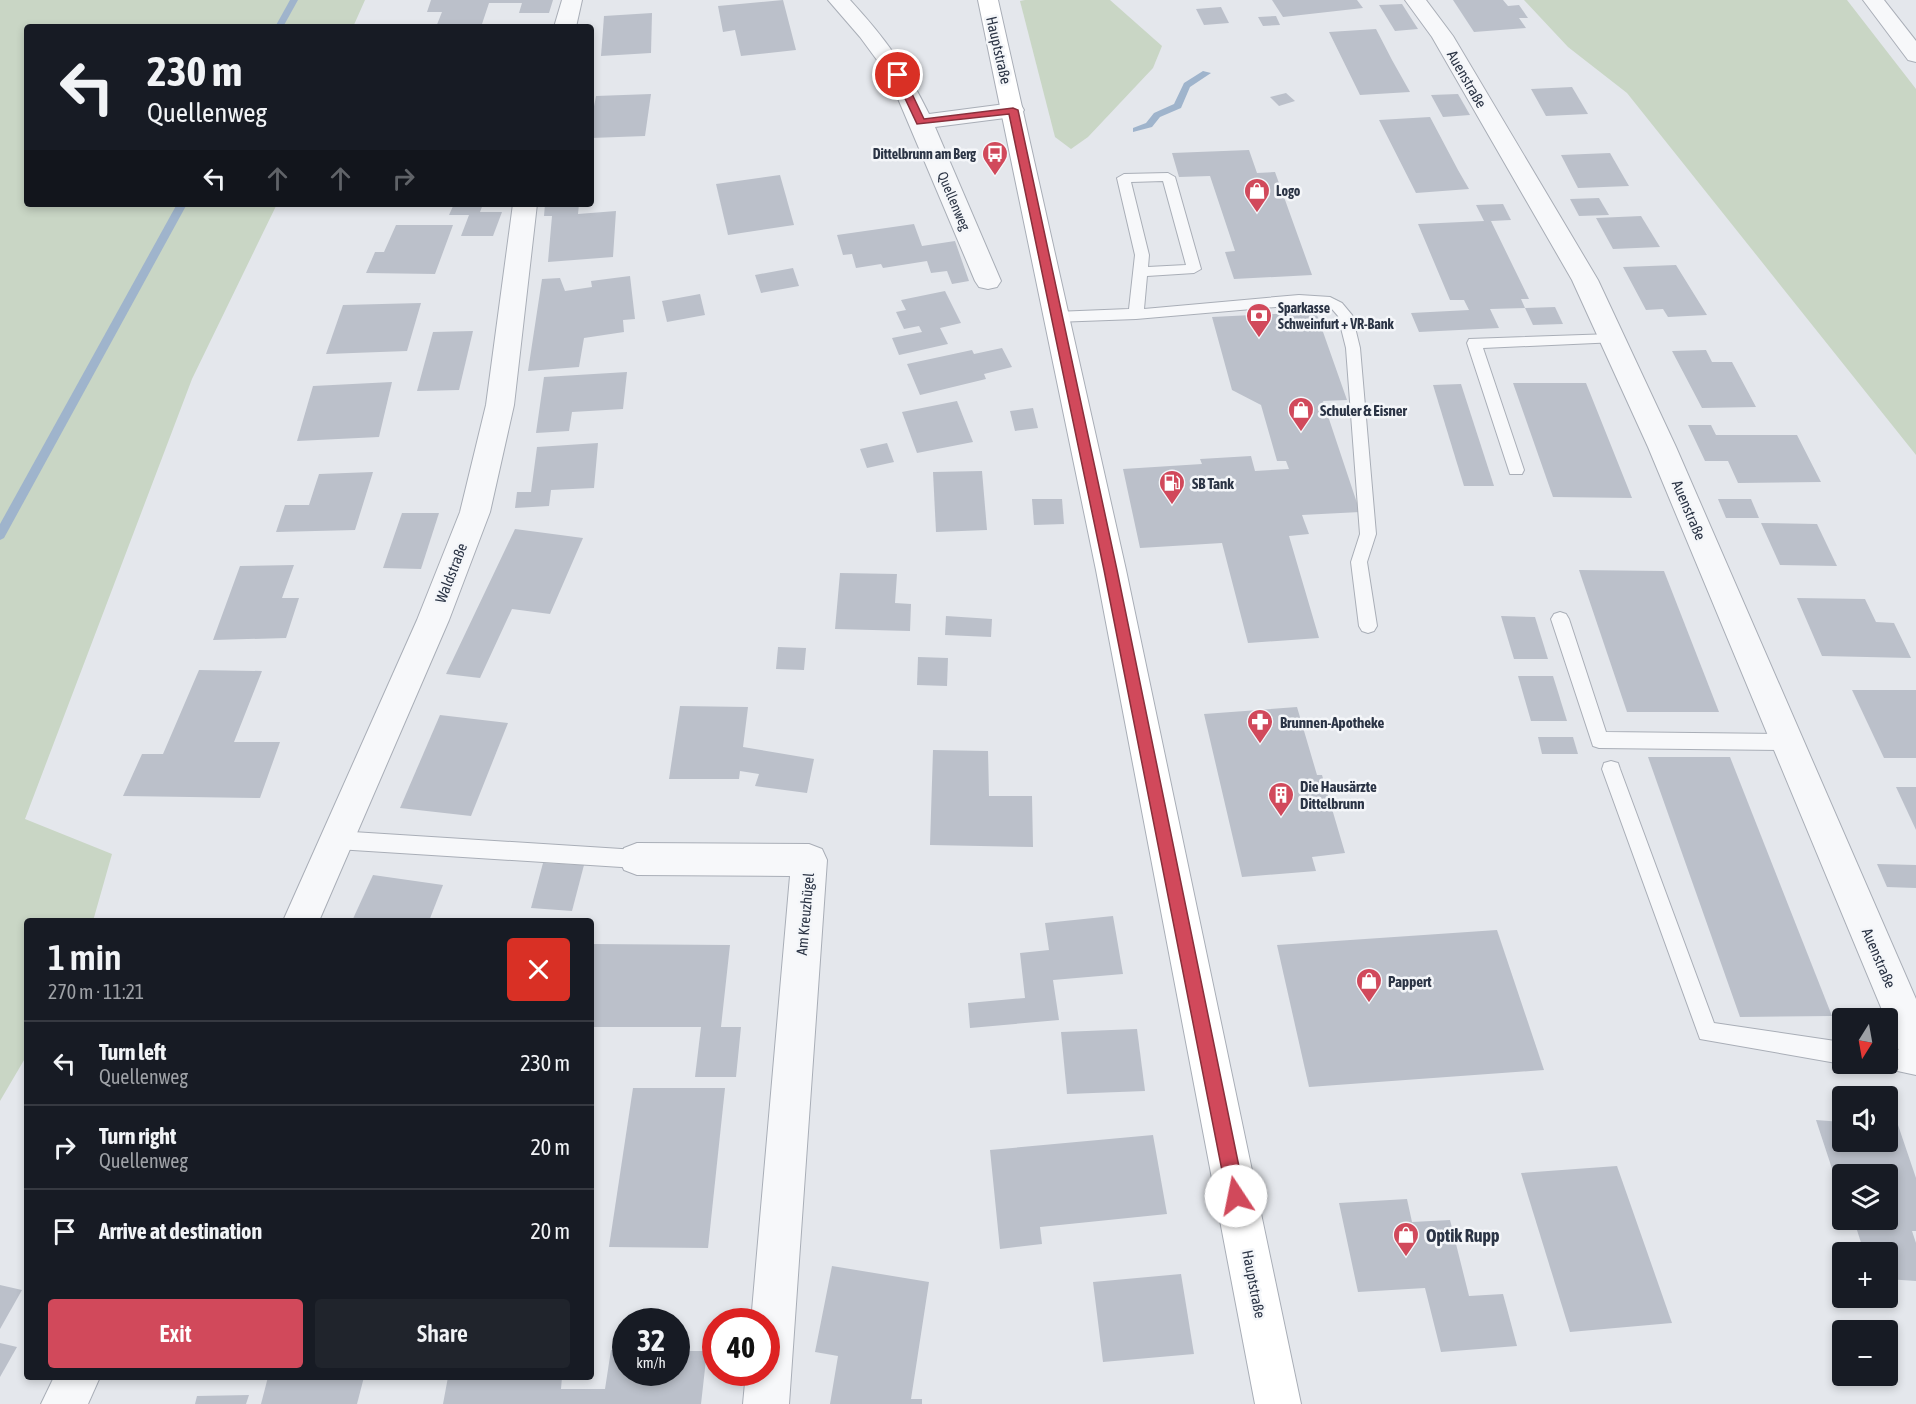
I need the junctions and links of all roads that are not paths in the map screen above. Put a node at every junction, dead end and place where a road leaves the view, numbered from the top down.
1 (572, 0) edge
2 (838, 0) edge
3 (988, 0) edge
4 (1415, 0) edge
5 (1873, 0) edge
6 (566, 24) edge
7 (1916, 55) edge
8 (1013, 110) junction
9 (921, 122) junction
10 (525, 207) edge
11 (1139, 272) junction
12 (988, 281) dead end
13 (1136, 314) junction
14 (1055, 317) junction
15 (1612, 339) junction
16 (1516, 470) dead end
17 (1560, 619) dead end
18 (1368, 627) dead end
19 (1787, 742) junction
20 (1611, 769) dead end
21 (337, 840) junction
22 (638, 859) joint
23 (302, 918) edge
24 (1916, 1044) edge
25 (1832, 1051) edge
26 (1898, 1061) edge
27 (1916, 1064) edge
28 (76, 1380) edge
29 (64, 1404) edge
30 (766, 1404) edge
31 (1278, 1404) edge

1 - 6 street
2 - 9 street, Quellenweg
3 - 8 street, Hauptstraße
4 - 15 street, Auenstraße
5 - 7 street
8 - 9 street
8 - 14 street, Hauptstraße
9 - 12 street, Quellenweg
10 - 21 street, Waldstraße
11 - 11 lane
11 - 13 lane
13 - 14 lane
13 - 18 lane
14 - 31 street, Hauptstraße
15 - 16 lane
15 - 19 street, Auenstraße
17 - 19 lane
19 - 24 street, Auenstraße
20 - 25 lane
21 - 22 lane, Am Kreuzhügel
21 - 23 street, Waldstraße
22 - 30 street, Am Kreuzhügel
26 - 27 lane
28 - 29 street

